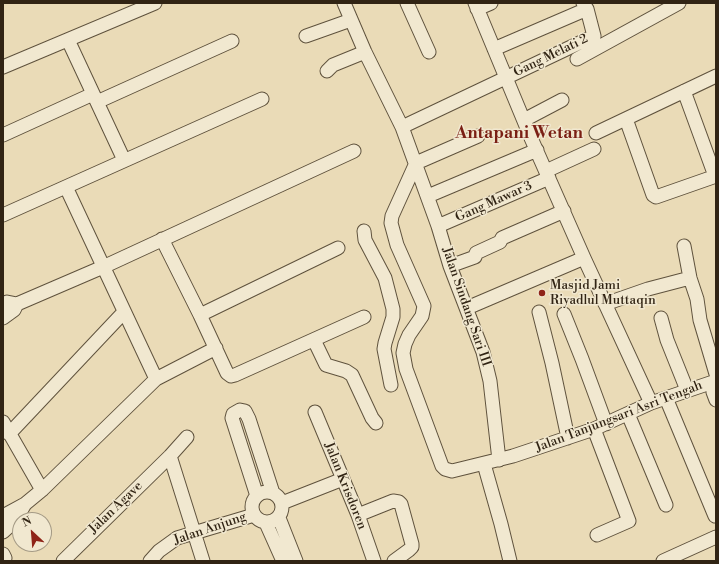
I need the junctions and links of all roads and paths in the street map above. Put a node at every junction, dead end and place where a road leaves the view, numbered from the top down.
1 (155, 3) edge
2 (344, 3) edge
3 (406, 3) edge
4 (491, 3) edge
5 (680, 3) edge
6 (476, 6) edge
7 (585, 6) edge
8 (351, 20) junction
9 (306, 36) dead end
10 (68, 40) junction
11 (232, 41) dead end
12 (494, 49) junction
13 (365, 52) junction
14 (430, 52) dead end
15 (577, 59) dead end
16 (3, 67) edge
17 (327, 71) dead end
18 (716, 76) edge
19 (506, 78) junction
20 (684, 91) junction
21 (95, 98) junction
22 (262, 99) dead end
23 (562, 100) dead end
24 (626, 119) junction
25 (524, 120) junction
26 (402, 127) junction
27 (596, 133) dead end
28 (3, 134) edge
29 (478, 136) dead end
30 (594, 149) dead end
31 (536, 150) junction
32 (354, 151) dead end
33 (124, 160) junction
34 (416, 163) junction
35 (548, 174) junction
36 (716, 176) edge
37 (66, 187) junction
38 (428, 196) junction
39 (564, 211) junction
40 (3, 215) edge
41 (438, 226) junction
42 (364, 231) dead end
43 (162, 239) junction
44 (684, 246) dead end
45 (338, 248) dead end
46 (584, 258) junction
47 (450, 266) junction
48 (103, 267) junction
49 (690, 278) junction
50 (3, 304) edge
51 (17, 304) junction
52 (605, 304) junction
53 (467, 308) junction
54 (124, 312) junction
55 (539, 312) dead end
56 (564, 314) dead end
57 (200, 315) junction
58 (364, 317) dead end
59 (3, 318) edge
60 (662, 318) dead end
61 (391, 324) junction
62 (416, 324) junction
63 (314, 340) junction
64 (216, 348) junction
65 (716, 374) edge
66 (156, 379) junction
67 (391, 385) dead end
68 (687, 390) junction
69 (715, 391) edge
70 (666, 398) junction
71 (651, 403) junction
72 (315, 412) dead end
73 (628, 414) junction
74 (3, 422) edge
75 (376, 422) dead end
76 (600, 426) junction
77 (9, 434) junction
78 (187, 437) dead end
79 (568, 438) junction
80 (170, 456) junction
81 (499, 460) junction
82 (484, 464) junction
83 (343, 479) junction
84 (42, 490) junction
85 (273, 493) junction
86 (257, 496) junction
87 (282, 503) junction
88 (25, 504) junction
89 (666, 506) dead end
90 (254, 515) junction
91 (3, 516) edge
92 (358, 516) junction
93 (715, 516) edge
94 (273, 520) junction
95 (3, 532) edge
96 (194, 532) junction
97 (597, 535) dead end
98 (716, 538) edge
99 (63, 561) edge
100 (150, 561) edge
101 (204, 561) edge
102 (283, 561) edge
103 (296, 561) edge
104 (374, 561) edge
105 (394, 561) edge
106 (510, 561) edge
107 (663, 561) edge

1 - 10 street
2 - 8 street, Jalan Sindang Sari III
3 - 14 street
4 - 6 street
5 - 15 street
6 - 12 street
7 - 12 street
7 - 19 street, Gang Melati 2
8 - 9 street
8 - 13 street, Jalan Sindang Sari III
10 - 16 street
10 - 21 street
11 - 21 street
12 - 19 street
13 - 17 street
13 - 26 street, Jalan Sindang Sari III
18 - 20 street
19 - 25 street
19 - 26 street
20 - 24 street
20 - 36 street
21 - 28 street
21 - 33 street
22 - 33 street
23 - 25 street
24 - 27 street
24 - 36 street
25 - 31 street
26 - 34 street, Jalan Sindang Sari III
29 - 34 street
30 - 35 street, Gang Mawar 3
31 - 35 street
31 - 38 street
32 - 43 street
33 - 37 street
34 - 38 street, Jalan Sindang Sari III
34 - 62 street
35 - 39 street
35 - 41 street, Gang Mawar 3
37 - 40 street
37 - 48 street
38 - 41 street, Jalan Sindang Sari III
39 - 46 street
39 - 47 street
41 - 47 street, Jalan Sindang Sari III
42 - 61 street
43 - 48 street
43 - 57 street
44 - 49 street
45 - 57 street
46 - 52 street
46 - 53 street
47 - 53 street, Jalan Sindang Sari III
48 - 51 street
48 - 54 street
49 - 52 street
49 - 65 street
50 - 51 street
51 - 59 street
52 - 71 street
53 - 81 street, Jalan Sindang Sari III
54 - 66 street
54 - 77 street
55 - 79 street
56 - 76 street
57 - 64 street
58 - 63 street
60 - 68 street
61 - 62 street
61 - 67 street
62 - 82 street, Jalan Tanjungsari Asri Tengah
63 - 64 street
63 - 75 street
64 - 66 street
66 - 84 street
68 - 69 street, Jalan Tanjungsari Asri Tengah
68 - 70 street, Jalan Tanjungsari Asri Tengah
70 - 71 street, Jalan Tanjungsari Asri Tengah
70 - 93 street
71 - 73 street, Jalan Tanjungsari Asri Tengah
72 - 83 street, Jalan Krisdoren
73 - 76 street, Jalan Tanjungsari Asri Tengah
73 - 89 street
74 - 77 street
76 - 79 street, Jalan Tanjungsari Asri Tengah
76 - 97 street
77 - 84 street
78 - 80 street, Jalan Agave
79 - 81 street, Jalan Tanjungsari Asri Tengah
80 - 96 street
80 - 99 street, Jalan Agave
81 - 82 street, Jalan Tanjungsari Asri Tengah
82 - 106 street
83 - 87 street
83 - 92 street, Jalan Krisdoren
84 - 88 street
85 - 86 street
85 - 86 street
85 - 87 street
86 - 90 street
87 - 94 street
88 - 91 street
88 - 95 street
90 - 94 street
90 - 96 street, Jalan Anjung
92 - 104 street, Jalan Krisdoren
92 - 105 street
94 - 102 street
94 - 103 street
96 - 100 street, Jalan Anjung
96 - 101 street
98 - 107 street

